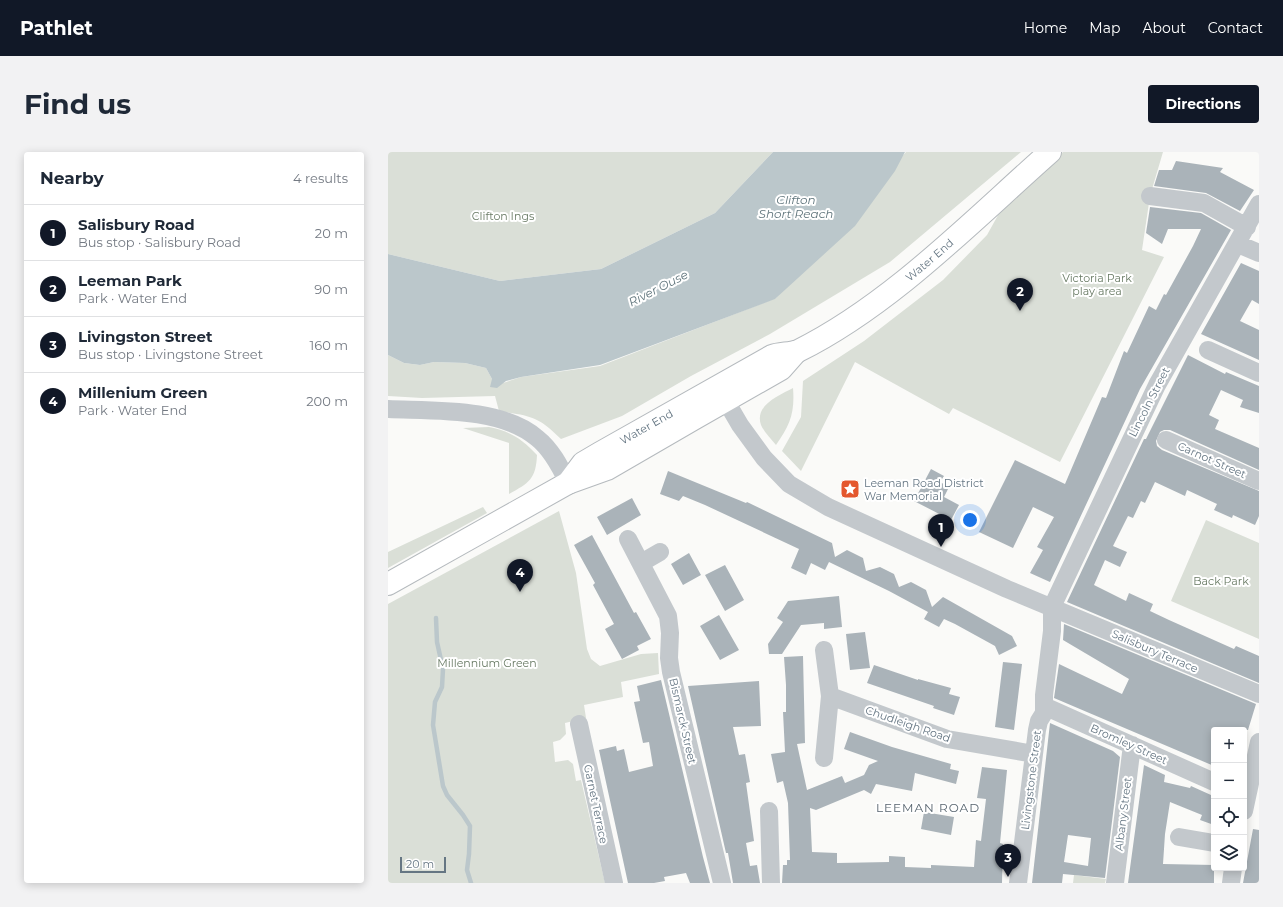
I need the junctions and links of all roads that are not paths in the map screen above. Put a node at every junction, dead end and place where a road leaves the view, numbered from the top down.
1 (1050, 152) edge
2 (1150, 196) dead end
3 (1259, 204) edge
4 (1247, 227) junction
5 (1238, 244) junction
6 (1259, 253) edge
7 (1208, 350) dead end
8 (1259, 373) edge
9 (721, 393) junction
10 (388, 409) edge
11 (1166, 440) dead end
12 (1259, 481) edge
13 (568, 483) junction
14 (628, 539) dead end
15 (660, 552) dead end
16 (641, 563) junction
17 (388, 584) edge
18 (1052, 607) junction
19 (824, 650) dead end
20 (1259, 694) edge
21 (830, 696) junction
22 (1044, 706) junction
23 (579, 724) dead end
24 (1259, 742) edge
25 (1132, 745) junction
26 (1034, 754) junction
27 (824, 758) dead end
28 (1211, 781) edge
29 (1245, 799) edge
30 (769, 811) dead end
31 (1179, 837) dead end
32 (1211, 842) edge
33 (1232, 871) edge
34 (614, 883) edge
35 (722, 883) edge
36 (771, 883) edge
37 (1018, 883) edge
38 (1115, 883) edge
39 (1230, 883) edge

1 - 9 main road, Water End
2 - 4 street
3 - 4 street, Lincoln Street
4 - 5 street, Lincoln Street
5 - 6 street
5 - 18 street, Lincoln Street
7 - 8 street
9 - 13 main road, Water End
9 - 18 street, Salisbury Terrace
10 - 13 street
11 - 12 street, Carnot Street
13 - 17 main road, Water End
14 - 16 street, Bismarck Street
15 - 16 street
16 - 35 street, Bismarck Street
18 - 20 street, Salisbury Terrace
18 - 22 street, Livingstone Street
19 - 21 street
21 - 26 street, Chudleigh Road
21 - 27 street
22 - 25 street, Bromley Street
22 - 26 street, Livingstone Street
23 - 34 street, Garnet Terrace
24 - 29 street
25 - 28 street, Bromley Street
25 - 38 street, Albany Street
26 - 37 street, Livingstone Street
30 - 36 street
31 - 32 street
33 - 39 street

